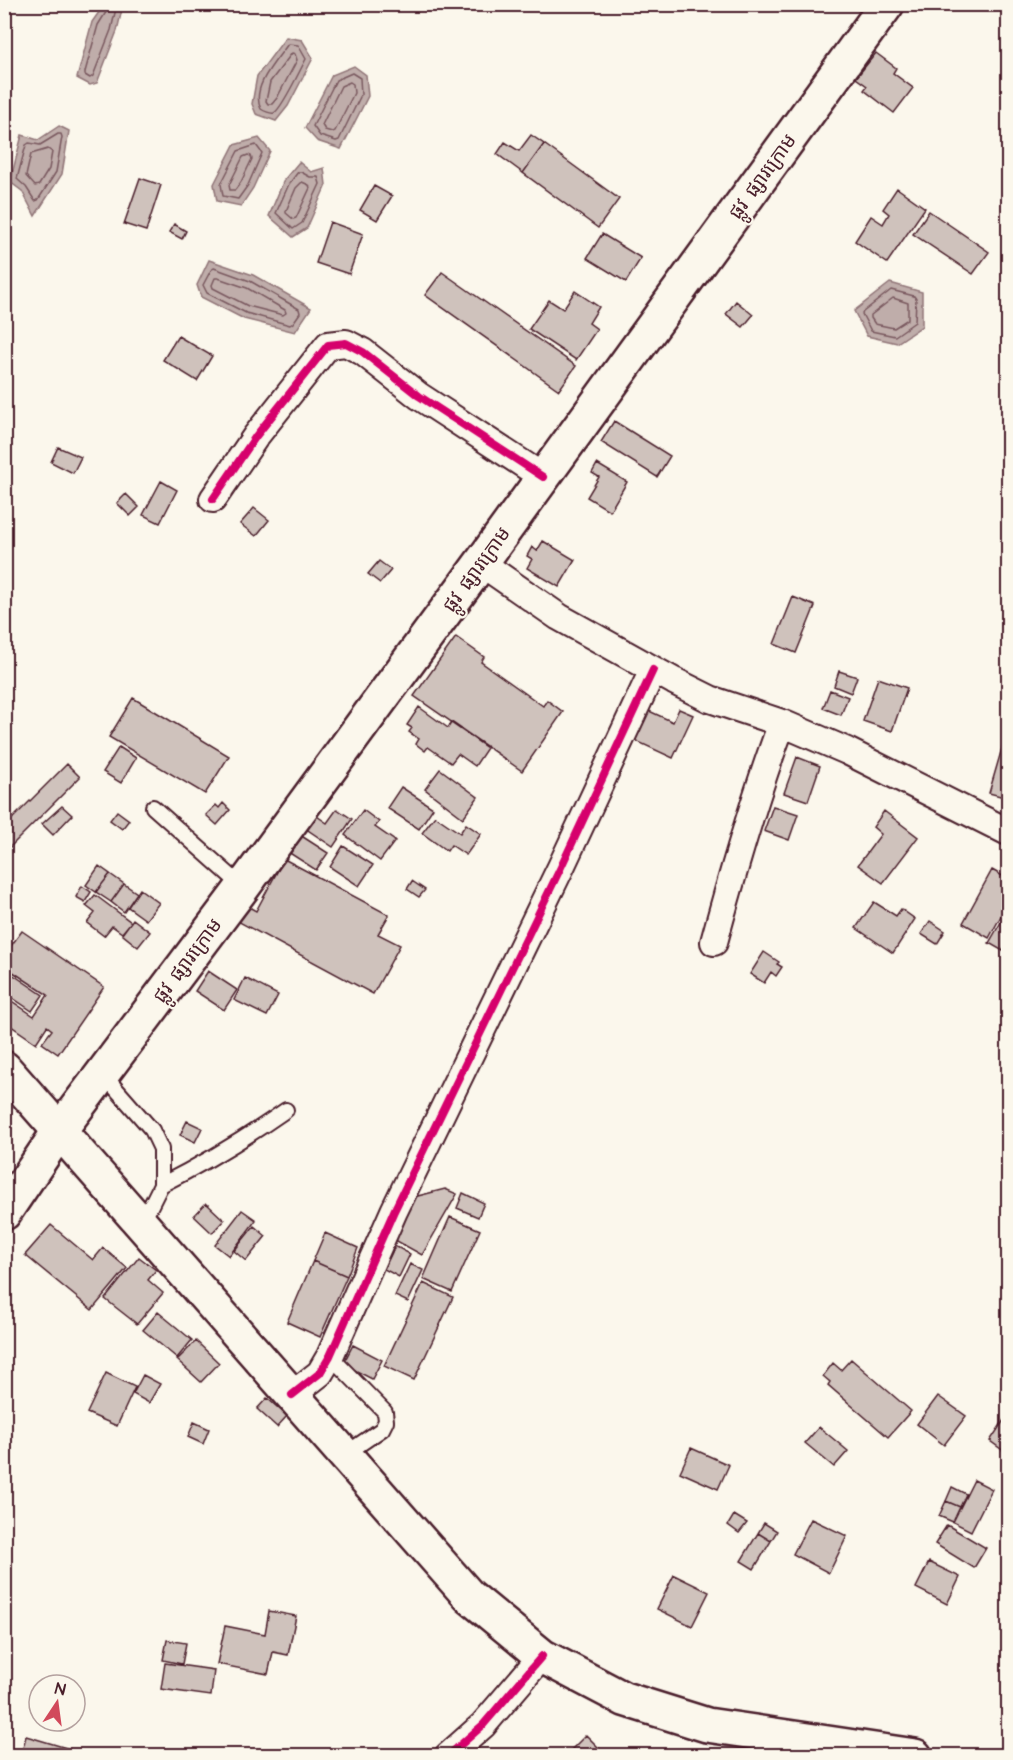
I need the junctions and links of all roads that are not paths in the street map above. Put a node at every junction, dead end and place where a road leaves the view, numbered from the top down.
1 (887, 4) edge
2 (543, 477) junction
3 (213, 499) dead end
4 (481, 563) junction
5 (653, 670) junction
6 (782, 723) junction
7 (153, 807) dead end
8 (1008, 832) edge
9 (243, 886) junction
10 (714, 942) dead end
11 (4, 1068) edge
12 (102, 1073) junction
13 (286, 1110) dead end
14 (60, 1130) junction
15 (161, 1185) junction
16 (4, 1213) edge
17 (141, 1225) junction
18 (330, 1356) junction
19 (292, 1395) junction
20 (344, 1455) junction
21 (542, 1656) junction
22 (448, 1755) edge
23 (915, 1755) edge

1 - 2 main road, ផ្លូវ ផ្សារក្រោម
2 - 3 street
2 - 4 main road, ផ្លូវ ផ្សារក្រោម
4 - 5 street
4 - 9 main road, ផ្លូវ ផ្សារក្រោម
5 - 6 street
5 - 18 street
6 - 8 street
6 - 10 street
7 - 9 lane
9 - 12 main road, ផ្លូវ ផ្សារក្រោម
11 - 14 main road
12 - 14 main road, ផ្លូវ ផ្សារក្រោម
12 - 15 lane
13 - 15 lane
14 - 16 main road, ផ្លូវ ផ្សារក្រោម
14 - 17 main road
15 - 17 lane
17 - 19 main road
18 - 19 street
18 - 20 lane
19 - 20 main road
20 - 21 main road
21 - 22 street
21 - 23 main road

